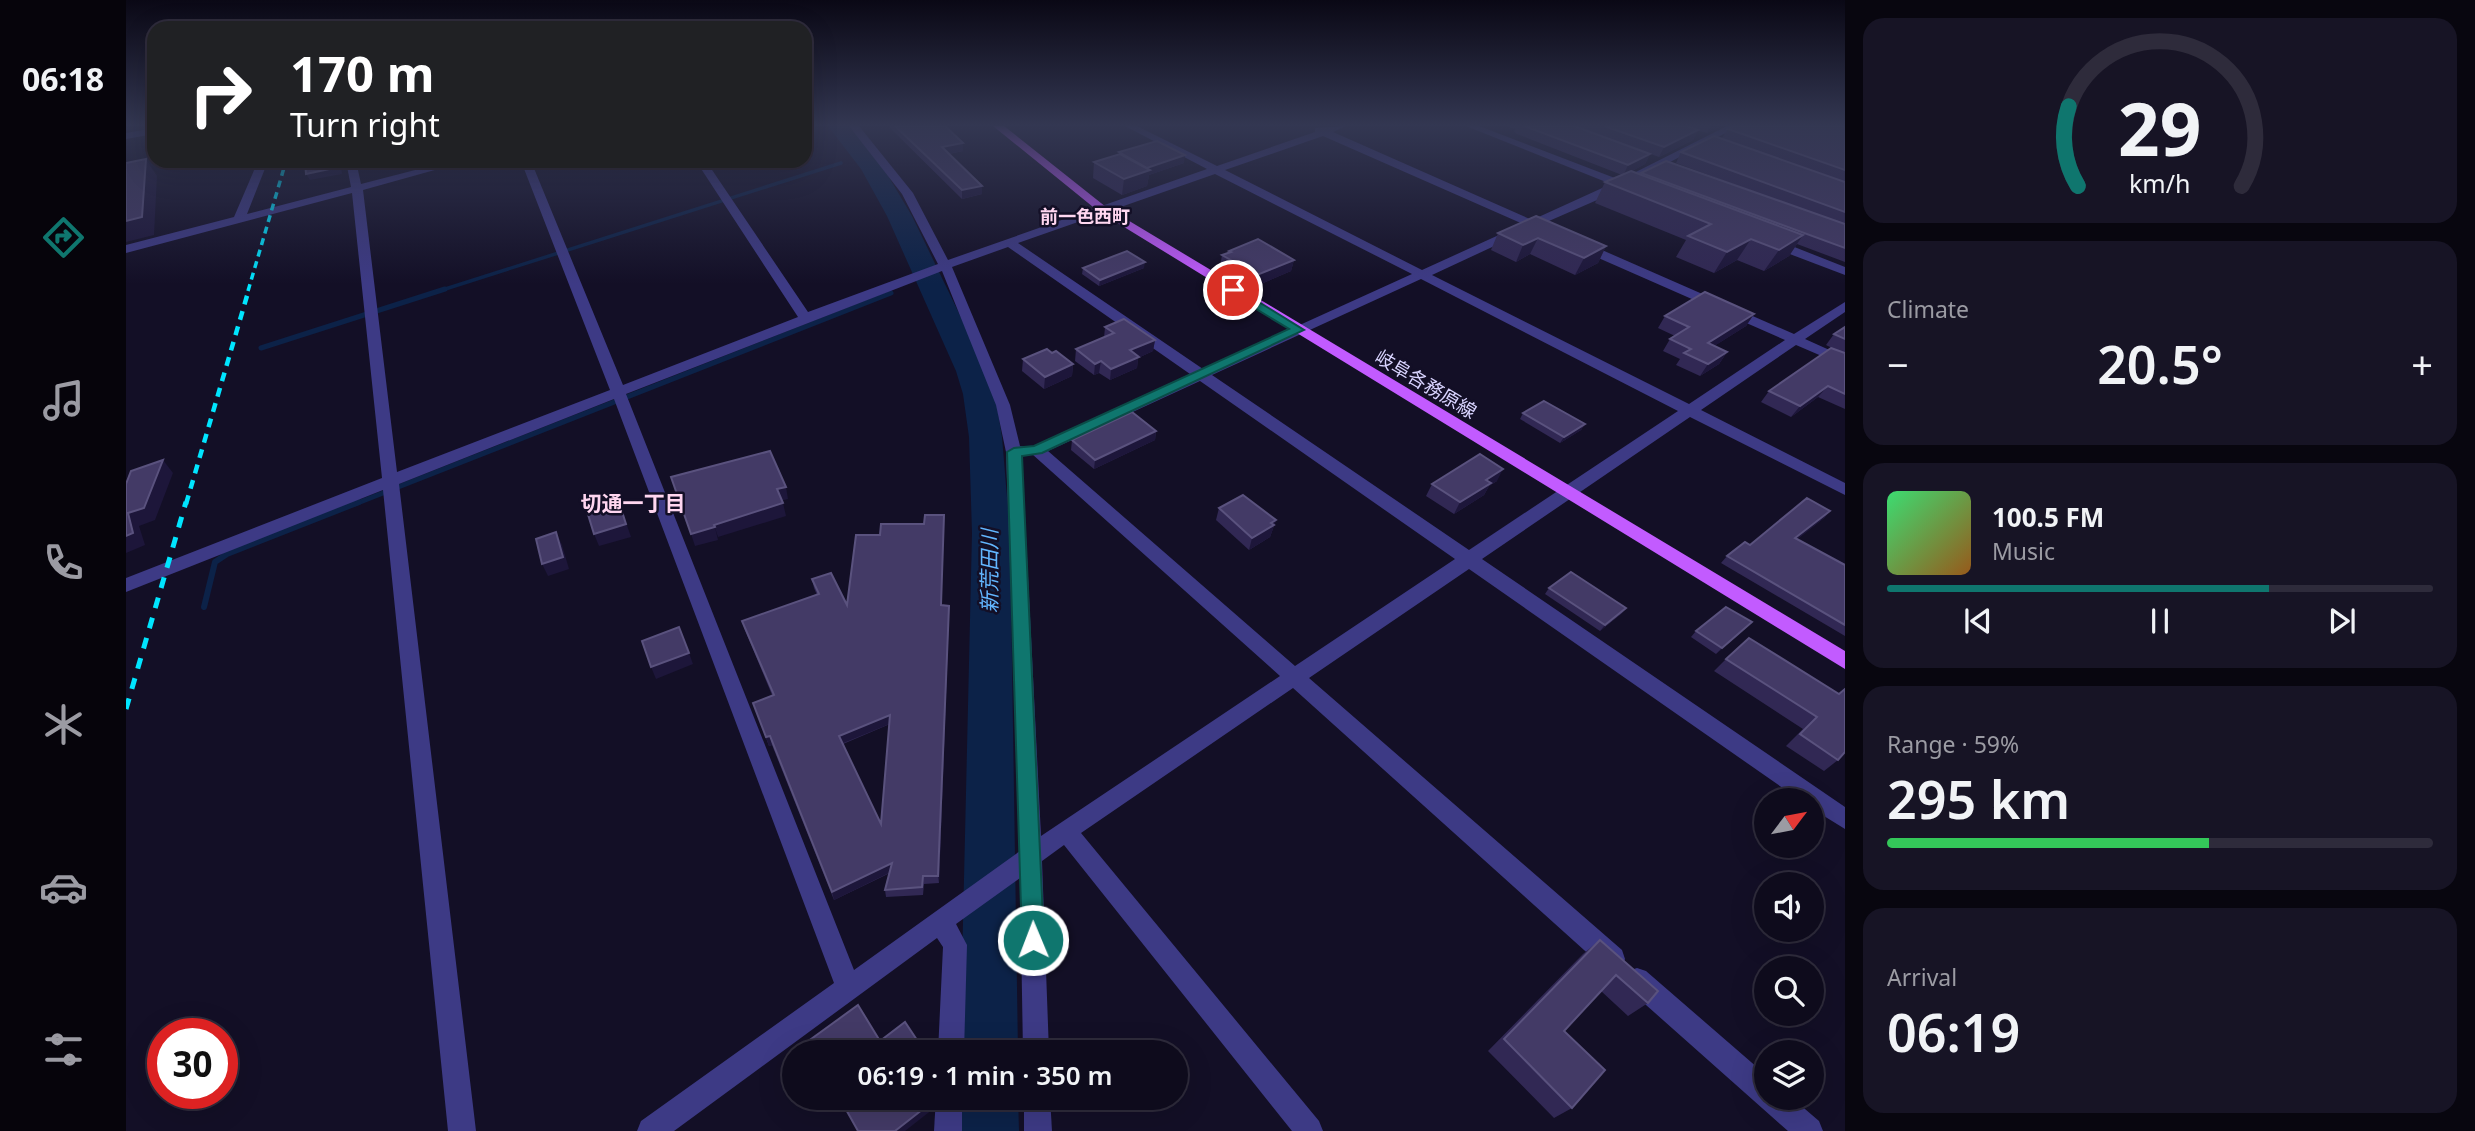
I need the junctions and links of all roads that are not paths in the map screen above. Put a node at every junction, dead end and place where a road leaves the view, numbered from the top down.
1 (256, 179) edge
2 (354, 179) edge
3 (395, 179) edge
4 (534, 179) edge
5 (713, 179) edge
6 (896, 179) edge
7 (1061, 179) edge
8 (1188, 179) edge
9 (1235, 179) edge
10 (1429, 179) edge
11 (1607, 179) edge
12 (1629, 179) edge
13 (1620, 184) junction
14 (1632, 188) edge
15 (356, 189) junction
16 (1102, 209) junction
17 (239, 219) junction
18 (1530, 223) junction
19 (1757, 237) edge
20 (1010, 243) junction
21 (126, 249) edge
22 (942, 266) junction
23 (1845, 271) edge
24 (1420, 273) junction
25 (1845, 306) edge
26 (806, 319) junction
27 (1298, 330) junction
28 (1793, 340) junction
29 (1845, 362) edge
30 (1201, 374) junction
31 (617, 394) junction
32 (1688, 410) junction
33 (1037, 450) junction
34 (1014, 452) junction
35 (389, 483) junction
36 (1845, 490) edge
37 (1569, 492) junction
38 (1470, 559) junction
39 (126, 585) edge
40 (1845, 661) edge
41 (1294, 677) junction
42 (1845, 819) edge
43 (1066, 831) junction
44 (1025, 861) junction
45 (949, 914) junction
46 (849, 986) junction
47 (951, 1040) edge
48 (1035, 1040) edge
49 (1754, 1082) edge
50 (949, 1110) edge
51 (1037, 1110) edge
52 (1785, 1110) edge
53 (462, 1131) edge
54 (650, 1131) edge
55 (948, 1131) edge
56 (1038, 1131) edge
57 (1309, 1131) edge
58 (1809, 1131) edge

1 - 17 street
2 - 15 street
3 - 15 street
4 - 31 street
5 - 26 street
6 - 22 street
7 - 16 main road, 岐阜各務原線
8 - 16 street
9 - 24 street
10 - 18 street
11 - 13 street
12 - 13 street
13 - 14 street
13 - 18 street
15 - 17 street
15 - 35 street
16 - 20 street
16 - 27 main road, 岐阜各務原線
17 - 21 street
18 - 24 street
18 - 28 street
19 - 23 street
20 - 22 street
20 - 30 street
22 - 26 street
22 - 34 street
24 - 27 street
24 - 32 street
25 - 28 street
26 - 31 street
27 - 30 street
27 - 37 main road, 岐阜各務原線
28 - 29 street
28 - 32 street
30 - 33 street
30 - 38 street
31 - 35 street
31 - 46 street
32 - 36 street
32 - 37 street
33 - 34 street
33 - 41 street
34 - 44 street
35 - 39 street
35 - 53 street
37 - 38 street
37 - 40 main road, 岐阜各務原線
38 - 41 street
38 - 42 street
41 - 43 street
41 - 49 street
43 - 44 street
43 - 57 street
44 - 45 street
44 - 48 street
45 - 46 street
45 - 47 street
46 - 54 street
50 - 55 street
51 - 56 street
52 - 58 street

